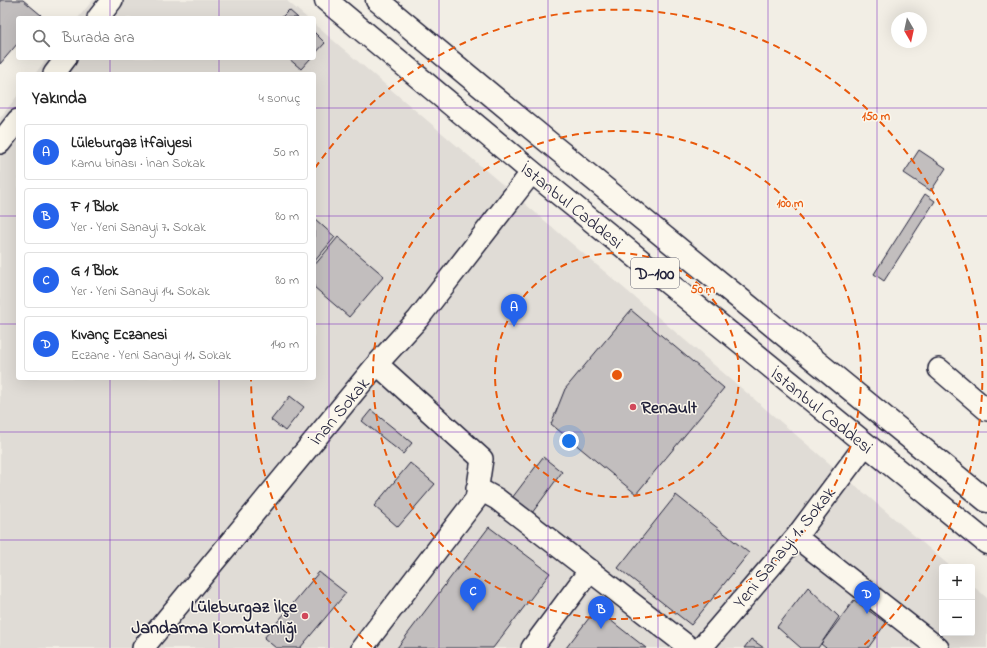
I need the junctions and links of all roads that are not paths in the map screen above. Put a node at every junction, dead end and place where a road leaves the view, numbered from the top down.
1 (112, 0) edge
2 (326, 0) edge
3 (377, 0) edge
4 (100, 16) edge
5 (64, 60) edge
6 (56, 72) edge
7 (16, 123) edge
8 (0, 143) edge
9 (532, 172) junction
10 (377, 364) junction
11 (939, 369) dead end
12 (987, 410) edge
13 (865, 445) junction
14 (477, 494) junction
15 (987, 501) edge
16 (796, 537) junction
17 (987, 543) edge
18 (586, 576) junction
19 (143, 648) edge
20 (362, 648) edge
21 (532, 648) edge
22 (667, 648) edge
23 (690, 648) edge
24 (701, 648) edge
25 (938, 648) edge

1 - 4 street
2 - 9 highway, İstanbul Caddesi / D-100
3 - 15 highway, İstanbul Caddesi / D-100
5 - 6 street
7 - 8 street
9 - 10 street, İnan Sokak
9 - 13 highway, İstanbul Caddesi / D-100
10 - 14 street
10 - 19 street, İnan Sokak
11 - 12 street
13 - 16 street, Yeni Sanayi 1. Sokak
13 - 17 highway, İstanbul Caddesi / D-100
14 - 18 street
14 - 20 street
16 - 24 street, Yeni Sanayi 1. Sokak
16 - 25 street
18 - 21 street
18 - 22 street
18 - 23 street

